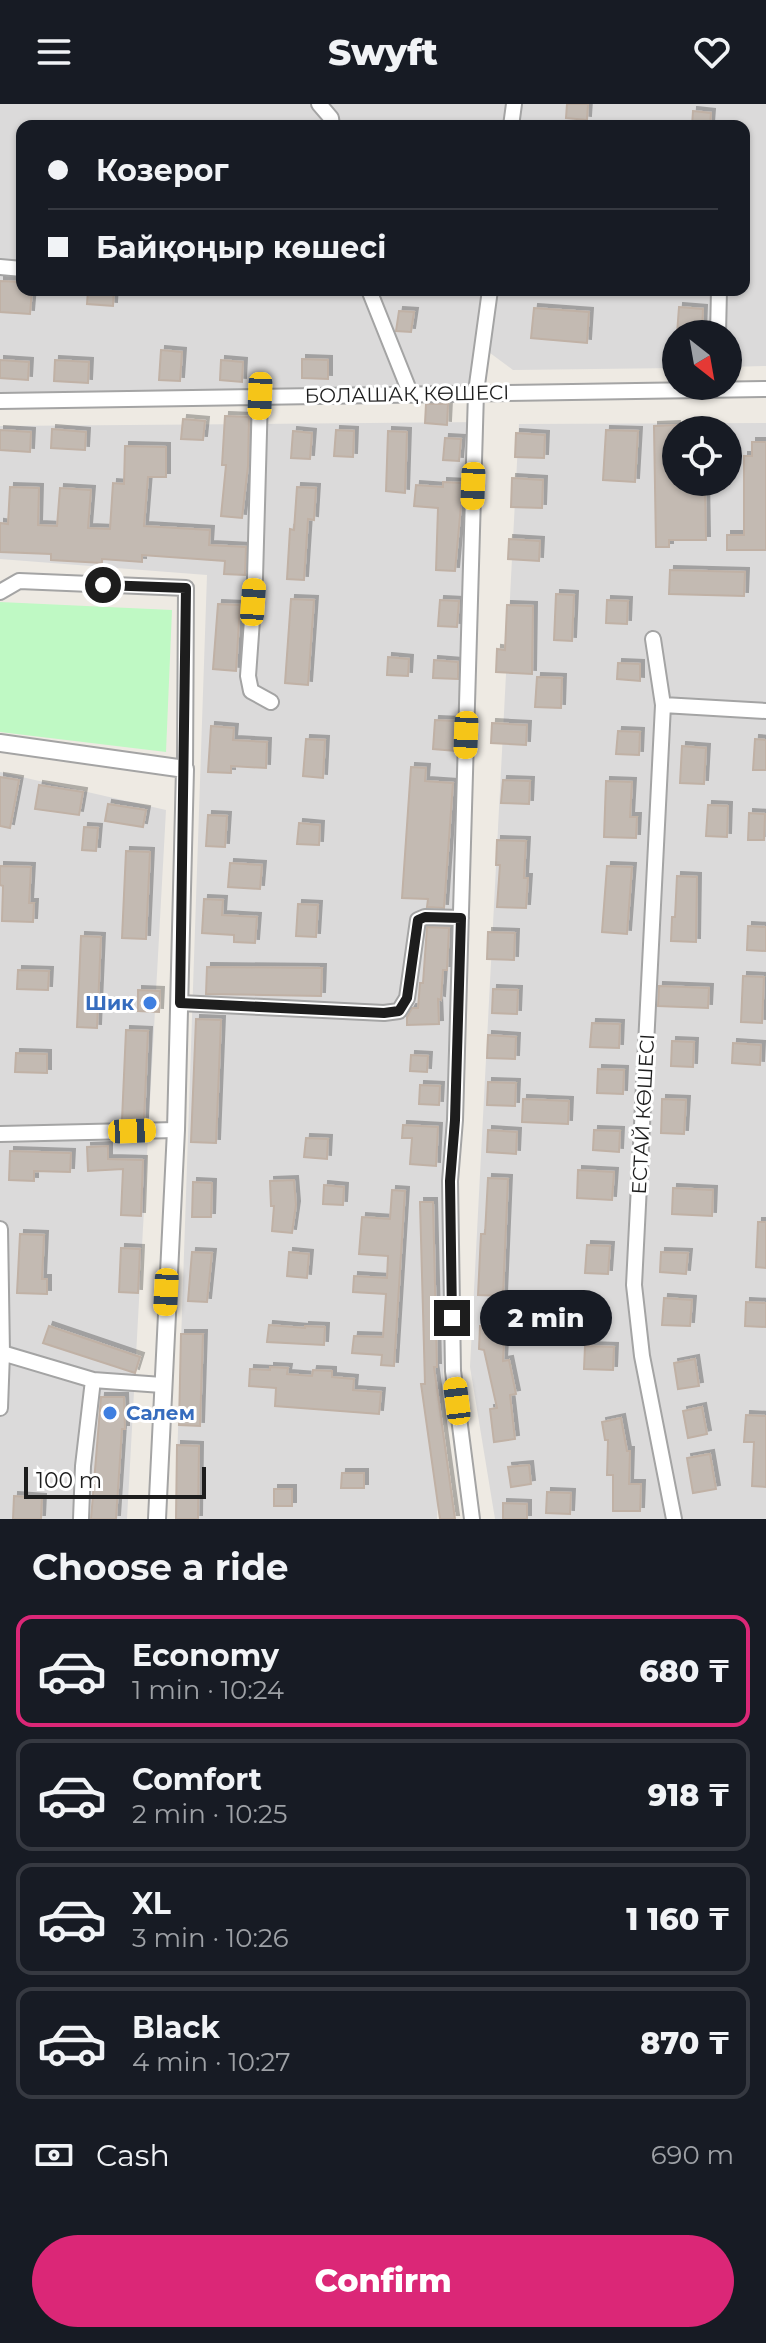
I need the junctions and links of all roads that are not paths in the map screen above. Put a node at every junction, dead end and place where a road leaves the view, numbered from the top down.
1 (319, 104) edge
2 (331, 120) edge
3 (371, 296) edge
4 (489, 296) edge
5 (719, 296) edge
6 (718, 320) edge
7 (662, 388) edge
8 (742, 388) edge
9 (766, 389) edge
10 (476, 392) junction
11 (411, 395) junction
12 (260, 396) junction
13 (0, 401) edge
14 (0, 592) edge
15 (653, 639) dead end
16 (271, 702) dead end
17 (663, 705) junction
18 (766, 711) edge
19 (0, 743) edge
20 (185, 769) junction
21 (461, 918) junction
22 (180, 1003) junction
23 (176, 1130) junction
24 (0, 1134) edge
25 (0, 1229) edge
26 (2, 1353) junction
27 (93, 1380) junction
28 (162, 1385) junction
29 (0, 1408) edge
30 (81, 1519) edge
31 (157, 1519) edge
32 (472, 1519) edge
33 (674, 1519) edge

1 - 2 street
3 - 11 street
4 - 10 street
5 - 6 street
7 - 10 street, БОЛАШАҚ КӨШЕСІ
8 - 9 street, БОЛАШАҚ КӨШЕСІ
10 - 11 street, БОЛАШАҚ КӨШЕСІ
10 - 21 street
11 - 12 street, БОЛАШАҚ КӨШЕСІ
12 - 13 street, БОЛАШАҚ КӨШЕСІ
12 - 16 street
14 - 20 street
15 - 17 street, ЕСТАЙ КӨШЕСІ
17 - 18 street
17 - 33 street, ЕСТАЙ КӨШЕСІ
19 - 20 street
20 - 22 street
21 - 22 street
21 - 32 street
22 - 23 street
23 - 24 street
23 - 28 street
25 - 26 street
26 - 27 street
26 - 29 street
27 - 28 street
27 - 30 street
28 - 31 street

